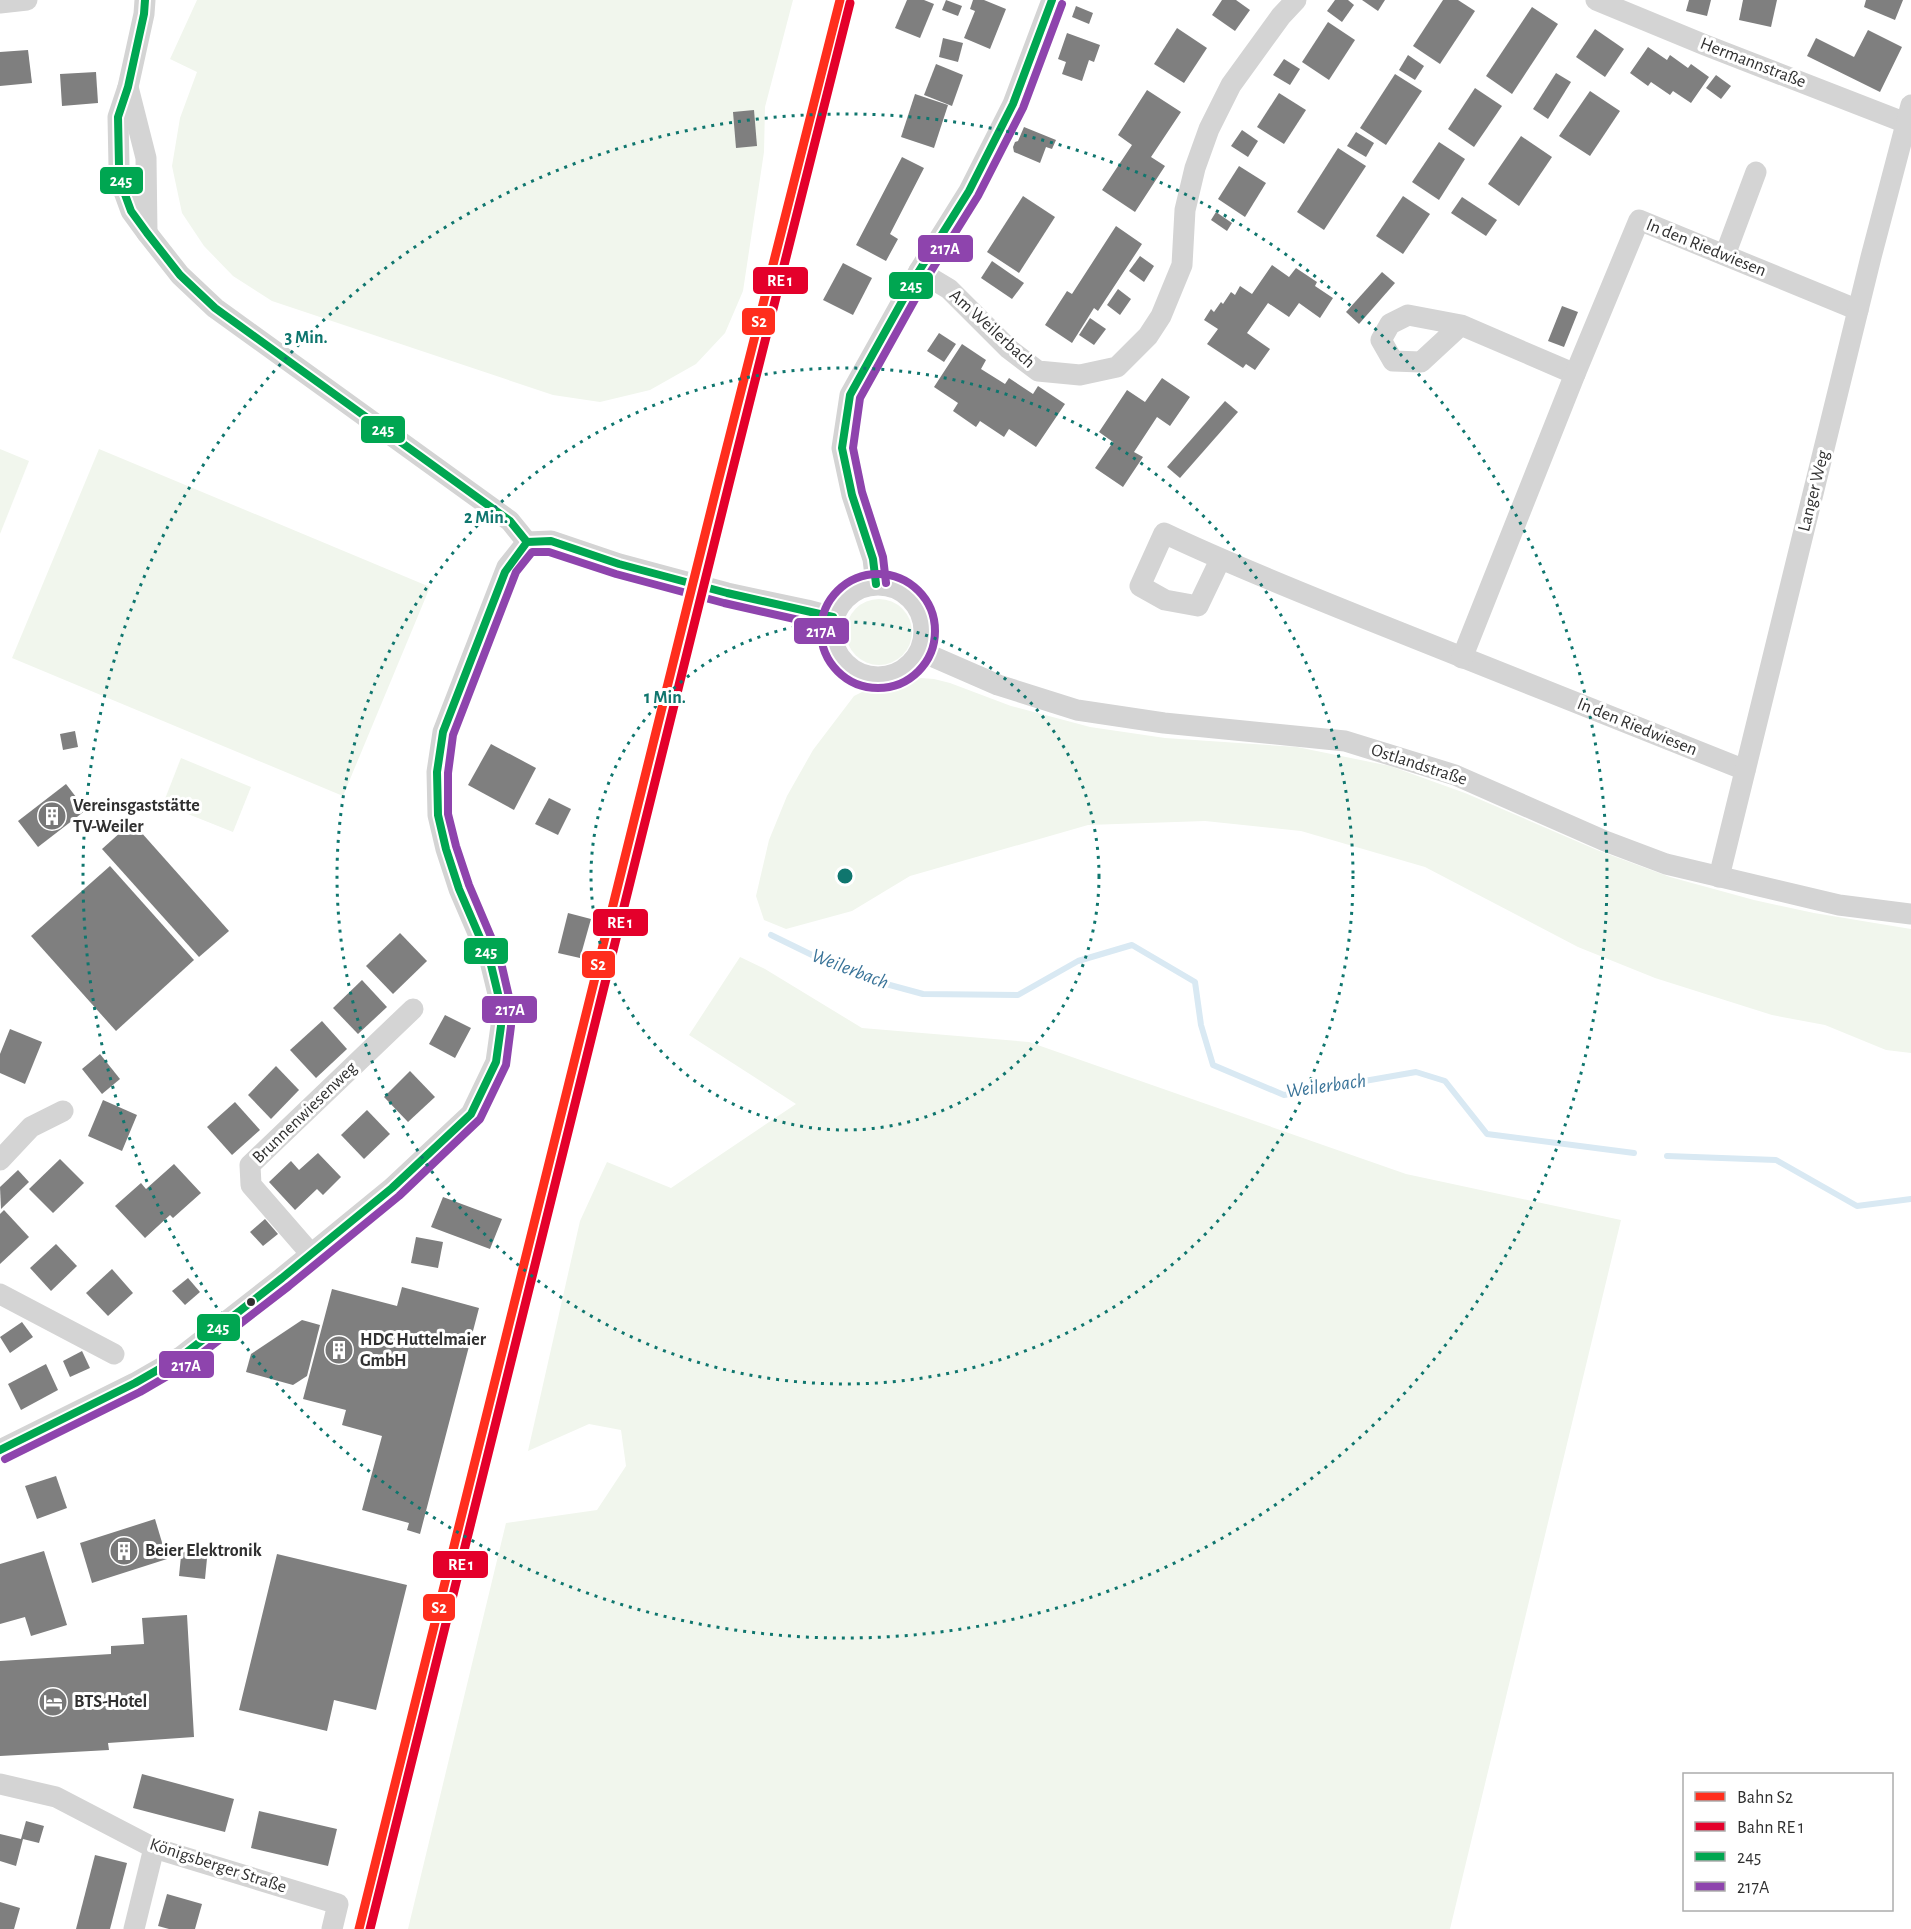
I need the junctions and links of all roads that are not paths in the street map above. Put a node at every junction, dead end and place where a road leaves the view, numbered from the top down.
1 (27, 0) edge
2 (145, 0) edge
3 (1052, 0) edge
4 (1296, 0) edge
5 (1596, 0) edge
6 (0, 3) edge
7 (1909, 118) edge
8 (1756, 172) dead end
9 (1725, 255) junction
10 (919, 272) junction
11 (1858, 310) junction
12 (1461, 325) dead end
13 (1575, 374) junction
14 (527, 542) junction
15 (1220, 560) dead end
16 (876, 584) junction
17 (833, 617) junction
18 (920, 651) junction
19 (1462, 658) junction
20 (1745, 770) junction
21 (1719, 877) junction
22 (1911, 914) edge
23 (413, 1009) dead end
24 (63, 1111) dead end
25 (0, 1160) edge
26 (311, 1254) junction
27 (0, 1294) edge
28 (114, 1354) dead end
29 (0, 1450) edge
30 (0, 1784) edge
31 (154, 1848) junction
32 (134, 1929) edge
33 (333, 1929) edge

1 - 6 street
2 - 14 street
3 - 10 street
4 - 10 street, Am Weilerbach
5 - 7 street, Hermannstraße
7 - 11 street, Langer Weg
8 - 9 street
9 - 11 street, In den Riedwiesen
9 - 13 street, In den Riedwiesen
10 - 16 street
11 - 20 street, Langer Weg
12 - 13 street
13 - 19 street, In den Riedwiesen
14 - 17 street
14 - 26 street
15 - 19 street, In den Riedwiesen
16 - 17 street
16 - 18 street
17 - 18 street
18 - 21 street, Ostlandstraße
19 - 20 street, In den Riedwiesen
20 - 21 street, Langer Weg
21 - 22 street, Ostlandstraße
23 - 26 street, Brunnenwiesenweg
24 - 25 street
26 - 29 street
27 - 28 street
30 - 31 street, Königsberger Straße
31 - 32 street
31 - 33 street, Königsberger Straße

